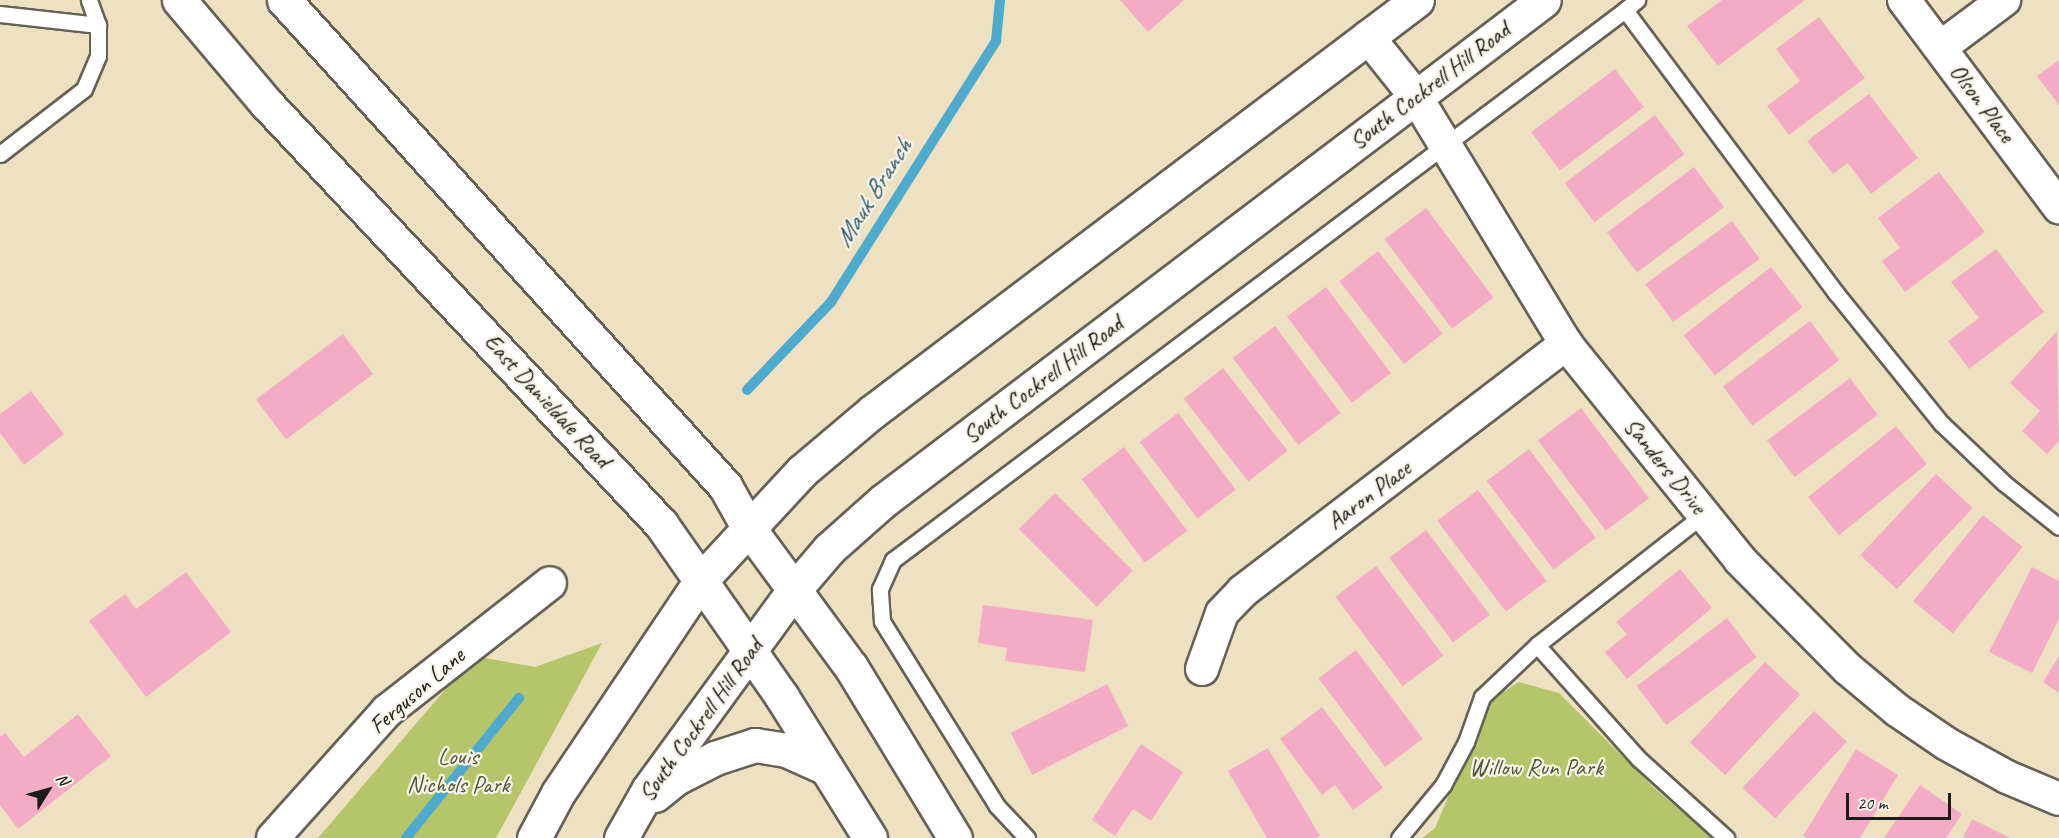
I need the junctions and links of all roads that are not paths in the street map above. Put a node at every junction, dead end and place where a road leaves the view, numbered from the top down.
1 (89, 0) edge
2 (179, 0) edge
3 (284, 0) edge
4 (1417, 0) edge
5 (1544, 0) edge
6 (1637, 0) edge
7 (1904, 0) edge
8 (2004, 0) edge
9 (1625, 10) junction
10 (0, 14) edge
11 (98, 25) junction
12 (1368, 37) junction
13 (1941, 47) junction
14 (1416, 97) junction
15 (1445, 145) junction
16 (0, 154) edge
17 (2059, 207) edge
18 (1566, 344) junction
19 (1704, 514) junction
20 (2059, 526) edge
21 (748, 527) junction
22 (701, 580) junction
23 (550, 583) dead end
24 (794, 590) junction
25 (1537, 645) junction
26 (750, 651) junction
27 (1202, 669) dead end
28 (826, 768) junction
29 (2059, 799) edge
30 (637, 810) junction
31 (273, 838) edge
32 (534, 838) edge
33 (621, 838) edge
34 (870, 838) edge
35 (955, 838) edge
36 (1027, 838) edge
37 (1399, 838) edge
38 (1726, 838) edge

1 - 11 lane
2 - 22 main road, East Danieldale Road
3 - 21 main road
4 - 12 main road
5 - 14 main road, South Cockrell Hill Road
6 - 9 lane
7 - 13 street, Olson Place
8 - 13 street
9 - 15 lane
9 - 20 lane
10 - 11 lane
11 - 16 lane
12 - 14 street, Sanders Drive
12 - 21 main road
13 - 17 street, Olson Place
14 - 15 street, Sanders Drive
14 - 24 main road, South Cockrell Hill Road
15 - 18 street, Sanders Drive
15 - 36 lane
18 - 19 street, Sanders Drive
18 - 27 street, Aaron Place
19 - 25 lane
19 - 29 street, Sanders Drive
21 - 22 main road
21 - 24 main road
22 - 26 main road, East Danieldale Road
22 - 32 main road
23 - 31 street, Ferguson Lane
24 - 26 main road, South Cockrell Hill Road
24 - 35 main road
25 - 37 lane
25 - 38 lane
26 - 28 main road, East Danieldale Road
26 - 30 main road, South Cockrell Hill Road
28 - 30 main road
28 - 34 main road, East Danieldale Road
30 - 33 main road, South Cockrell Hill Road

